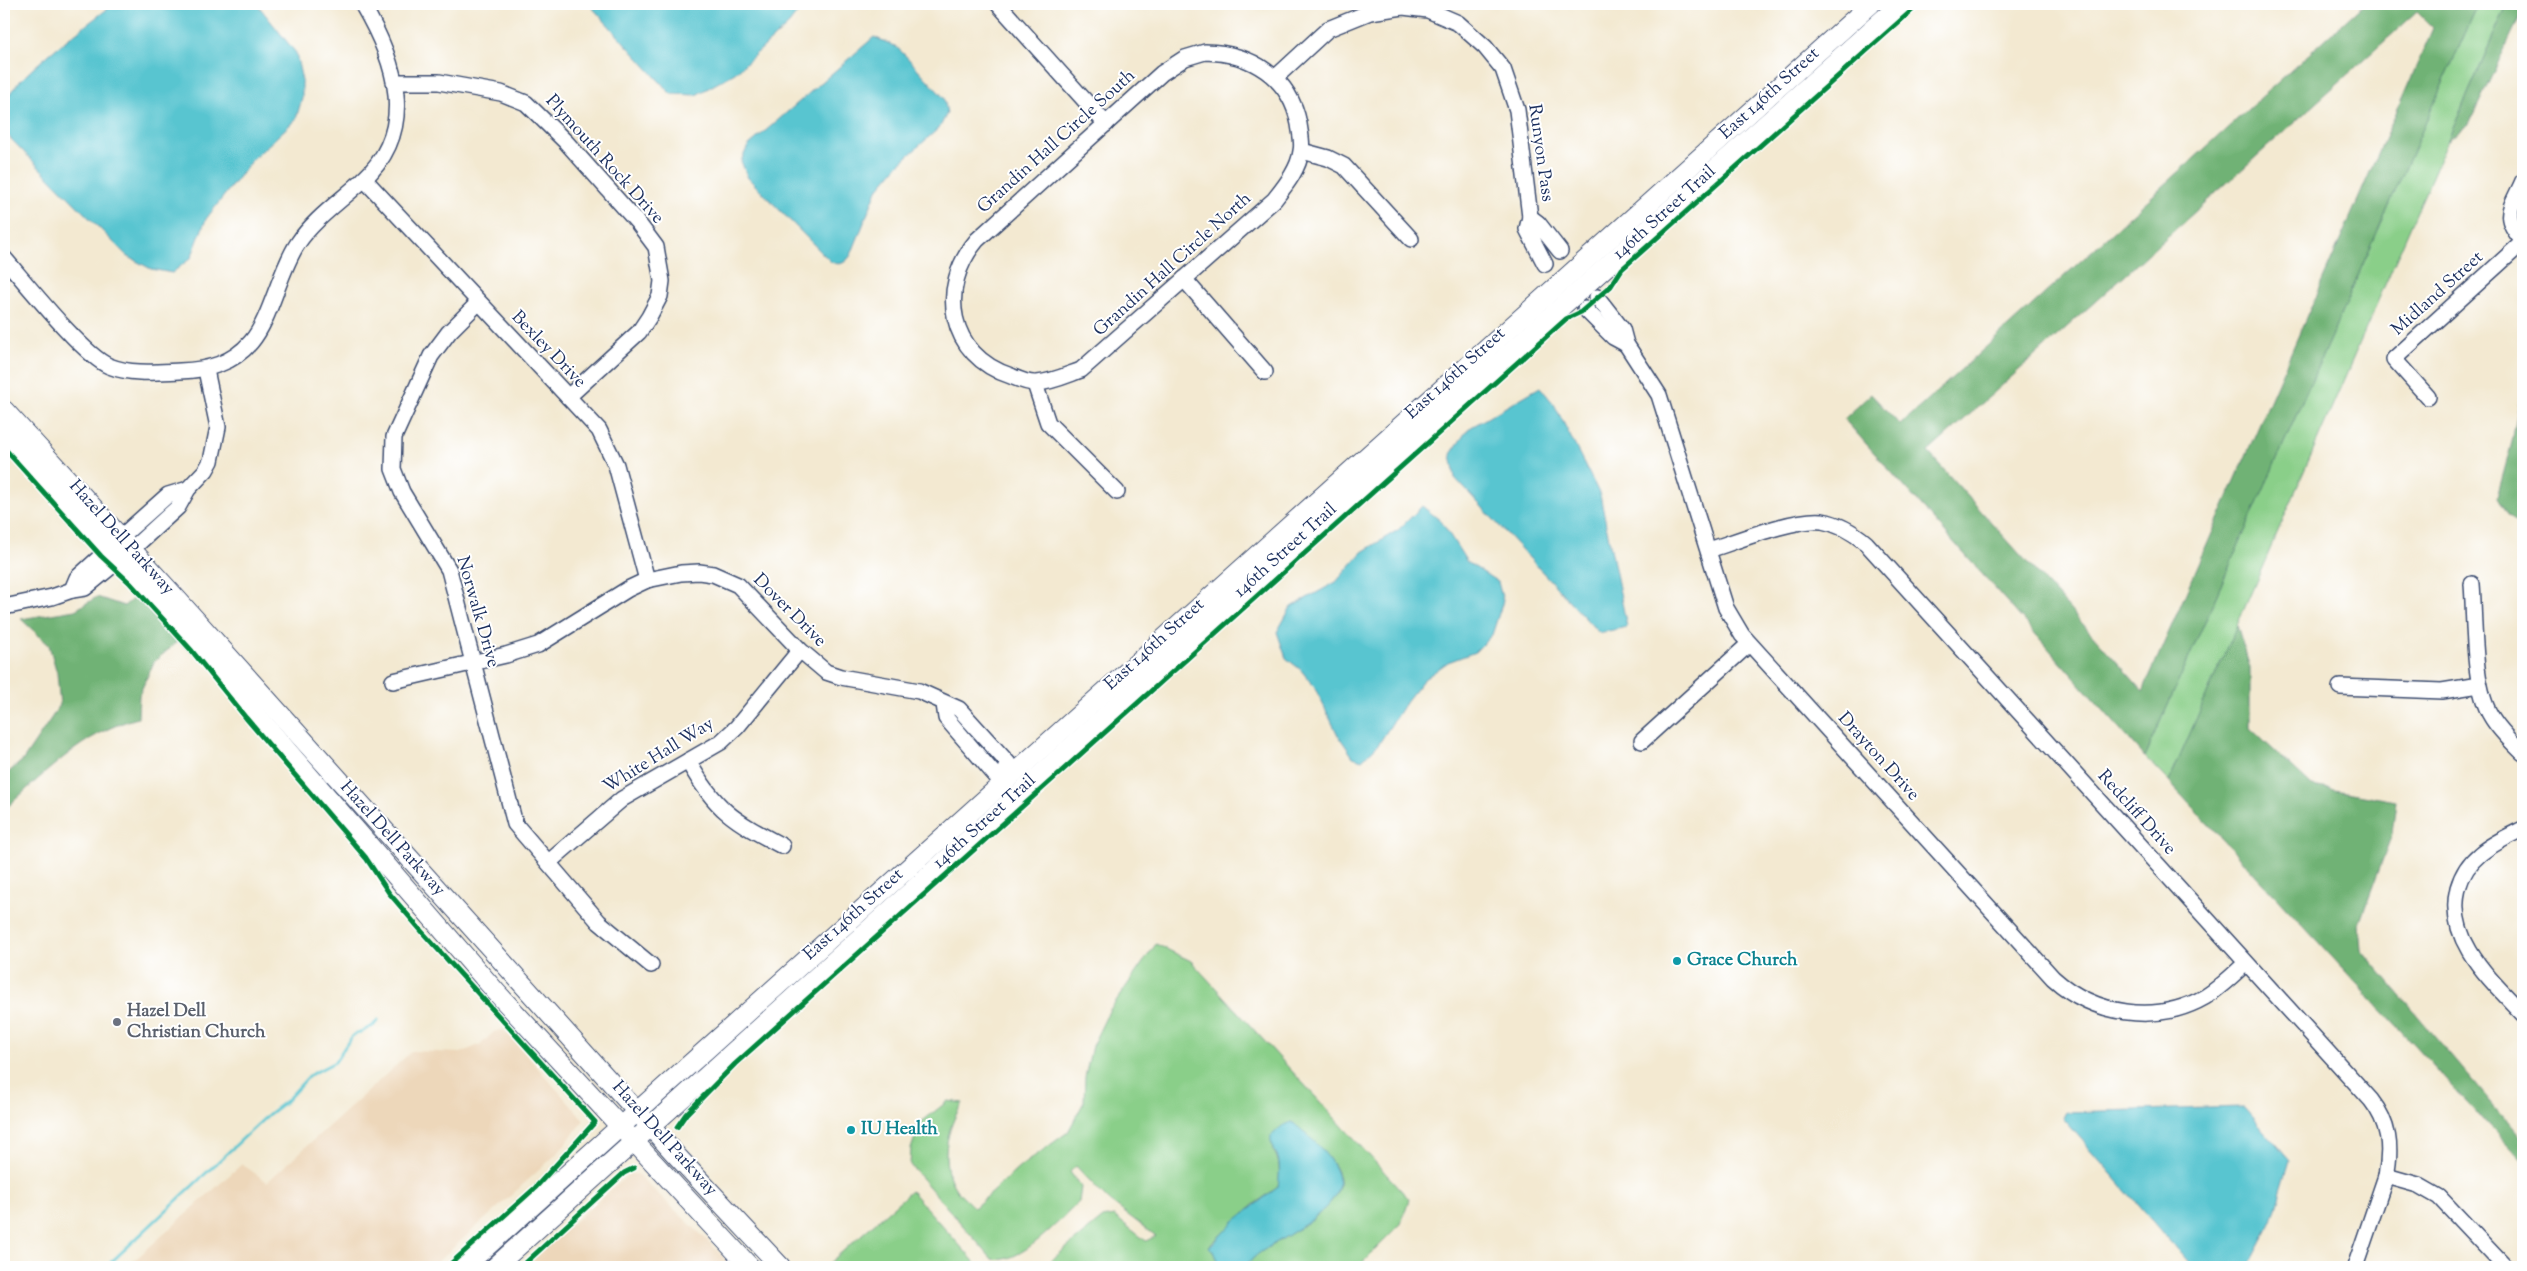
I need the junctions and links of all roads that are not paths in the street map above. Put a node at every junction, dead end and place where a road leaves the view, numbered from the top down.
1 (362, 4) edge
2 (998, 4) edge
3 (1871, 4) edge
4 (1900, 4) edge
5 (1276, 77) junction
6 (396, 82) junction
7 (1106, 124) junction
8 (1302, 150) junction
9 (364, 179) junction
10 (2523, 181) edge
11 (1530, 217) junction
12 (1411, 239) dead end
13 (2523, 241) edge
14 (1560, 251) dead end
15 (4, 258) edge
16 (1545, 264) dead end
17 (1184, 279) junction
18 (1597, 297) dead end
19 (478, 303) junction
20 (1585, 309) dead end
21 (1626, 344) junction
22 (206, 370) junction
23 (1265, 372) dead end
24 (1035, 384) junction
25 (568, 397) junction
26 (2428, 397) dead end
27 (4, 410) edge
28 (4, 433) edge
29 (1117, 492) dead end
30 (120, 549) junction
31 (1709, 550) junction
32 (646, 580) junction
33 (2472, 584) dead end
34 (4, 607) edge
35 (1749, 644) junction
36 (800, 650) junction
37 (473, 662) junction
38 (393, 681) dead end
39 (2479, 685) junction
40 (2340, 687) dead end
41 (1642, 741) dead end
42 (2523, 754) edge
43 (688, 761) junction
44 (1006, 774) junction
45 (1022, 791) junction
46 (2523, 829) edge
47 (782, 846) dead end
48 (549, 862) junction
49 (2246, 963) junction
50 (651, 966) dead end
51 (2523, 1014) edge
52 (637, 1110) junction
53 (619, 1126) junction
54 (651, 1126) junction
55 (634, 1143) junction
56 (2386, 1176) junction
57 (464, 1267) edge
58 (495, 1267) edge
59 (750, 1267) edge
60 (781, 1267) edge
61 (2355, 1267) edge
62 (2505, 1267) edge

1 - 6 street
2 - 7 street
3 - 44 main road, East 146th Street
4 - 45 main road, East 146th Street
5 - 7 street, Grandin Hall Circle South
5 - 8 street, Grandin Hall Circle North
5 - 11 street, Runyon Pass
6 - 9 street
6 - 25 street, Plymouth Rock Drive
7 - 24 street, Grandin Hall Circle South
8 - 12 street
8 - 17 street, Grandin Hall Circle North
9 - 19 street, Bexley Drive
9 - 22 street
10 - 13 street
11 - 14 street, Runyon Pass
11 - 16 street, Runyon Pass
13 - 26 street, Midland Street
15 - 22 street
17 - 23 street
17 - 24 street, Grandin Hall Circle North
18 - 21 street, Drayton Drive
19 - 25 street, Bexley Drive
19 - 37 street, Norwalk Drive
20 - 21 street, Drayton Drive
21 - 31 street, Drayton Drive
22 - 30 street
24 - 29 street
25 - 32 street, Bexley Drive
27 - 30 main road, Hazel Dell Parkway
28 - 30 main road, Hazel Dell Parkway
30 - 34 street
30 - 52 main road, Hazel Dell Parkway
30 - 53 main road, Hazel Dell Parkway
31 - 35 street, Drayton Drive
31 - 49 street, Redcliff Drive
32 - 36 street, Dover Drive
32 - 37 street, Dover Drive
33 - 39 street
35 - 41 street
35 - 49 street, Drayton Drive
36 - 43 street, White Hall Way
36 - 44 street, Dover Drive
37 - 38 street, Dover Drive
37 - 48 street, Norwalk Drive
39 - 40 street
39 - 42 street
43 - 47 street
43 - 48 street, White Hall Way
44 - 45 street, Dover Drive
44 - 52 main road, East 146th Street
45 - 54 main road, East 146th Street
46 - 51 street
48 - 50 street, Norwalk Drive
49 - 56 street, Redcliff Drive
52 - 53 main road, East 146th Street
52 - 54 main road, Hazel Dell Parkway
53 - 55 main road, Hazel Dell Parkway
53 - 57 main road, East 146th Street
54 - 55 main road, East 146th Street
54 - 60 main road, Hazel Dell Parkway
55 - 58 main road, East 146th Street
55 - 59 main road, Hazel Dell Parkway
56 - 61 street, Redcliff Drive
56 - 62 street

